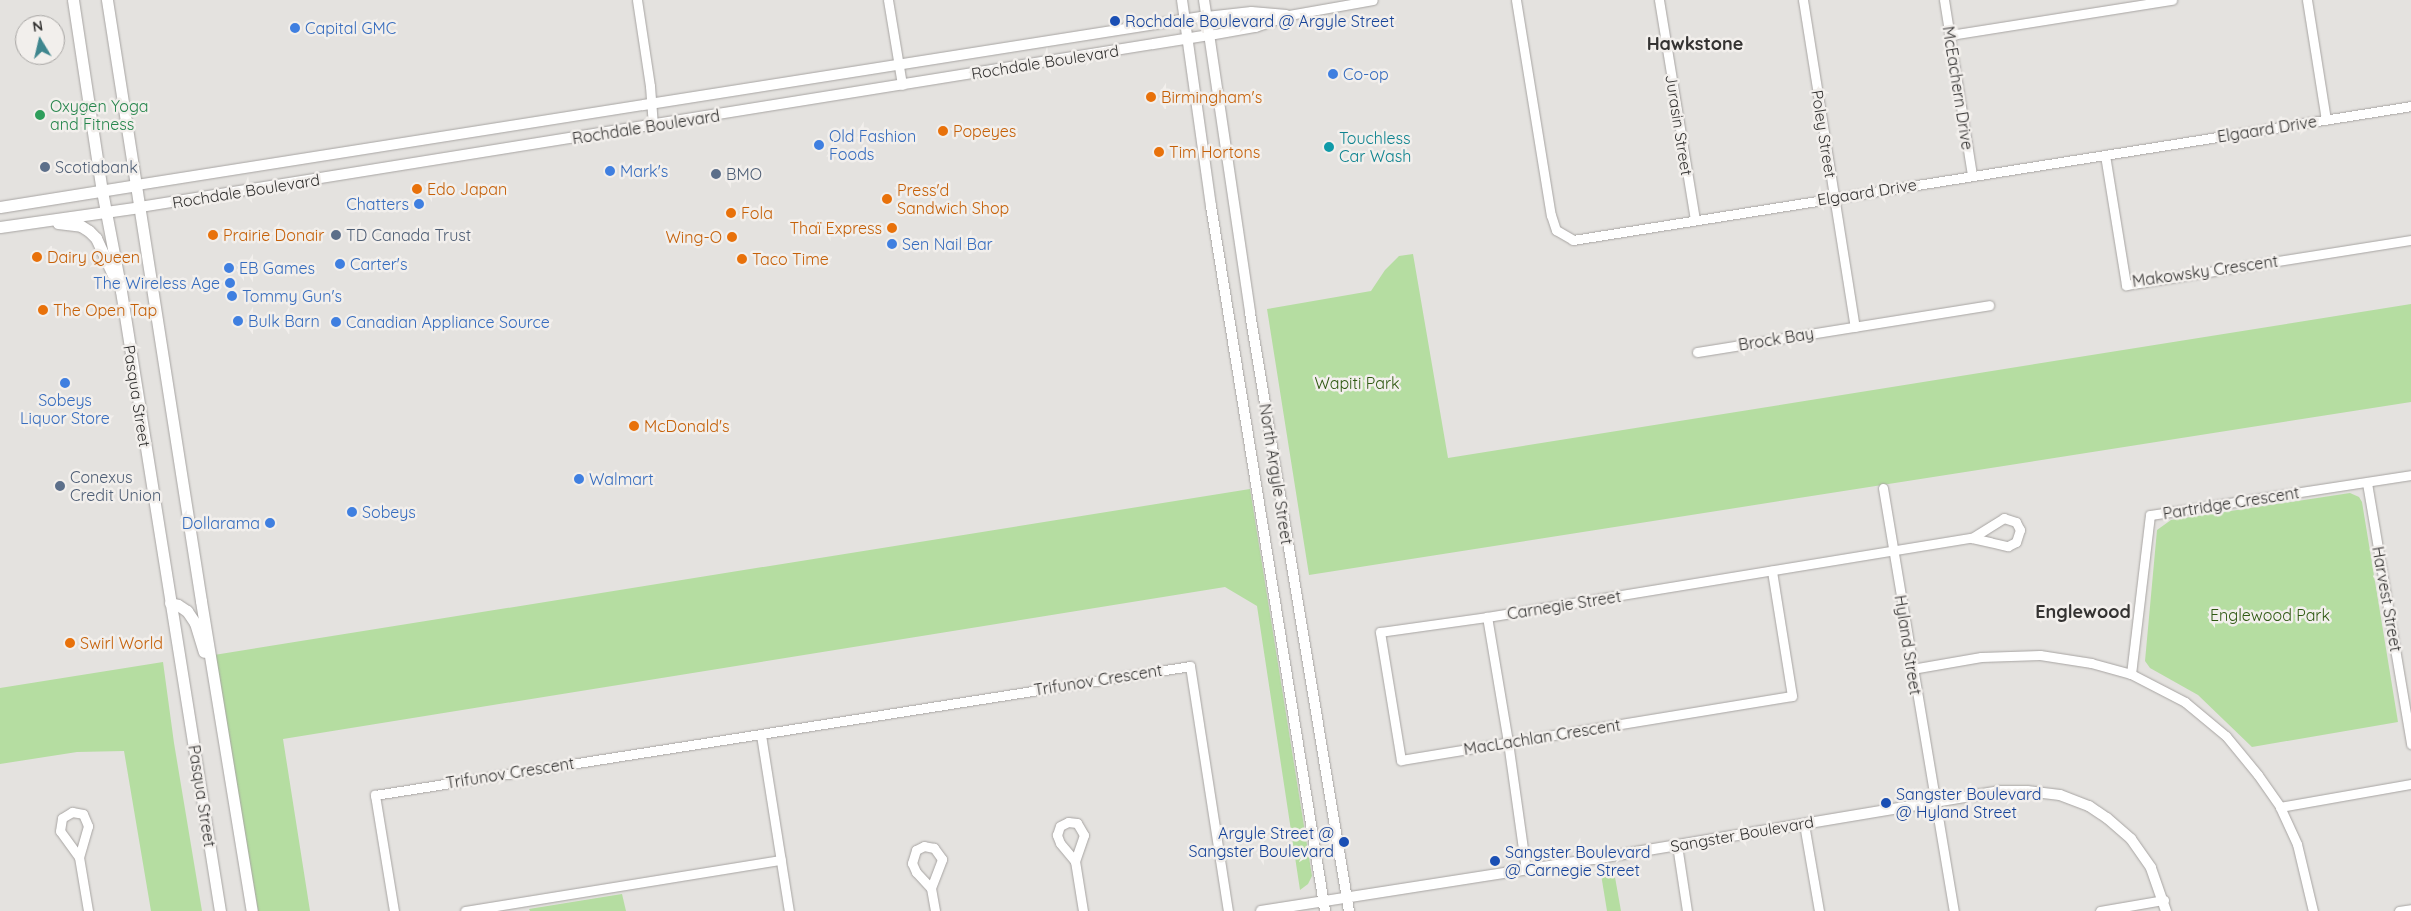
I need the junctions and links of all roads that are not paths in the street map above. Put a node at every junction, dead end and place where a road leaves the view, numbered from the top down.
1 (73, 0) edge
2 (107, 0) edge
3 (637, 0) edge
4 (888, 0) edge
5 (1182, 0) edge
6 (1204, 0) edge
7 (1373, 0) edge
8 (1516, 0) edge
9 (1659, 0) edge
10 (1803, 0) edge
11 (1944, 0) edge
12 (2172, 0) edge
13 (2307, 0) edge
14 (1289, 15) junction
15 (1206, 16) junction
16 (1185, 20) junction
17 (1209, 35) junction
18 (1950, 35) junction
19 (1188, 39) junction
20 (899, 65) junction
21 (902, 85) junction
22 (650, 104) junction
23 (2411, 106) edge
24 (2326, 120) junction
25 (653, 126) junction
26 (2105, 155) junction
27 (1972, 175) junction
28 (137, 185) junction
29 (102, 191) junction
30 (1834, 198) junction
31 (0, 207) edge
32 (140, 207) junction
33 (105, 212) junction
34 (1695, 220) junction
35 (41, 221) junction
36 (0, 227) edge
37 (2411, 240) edge
38 (121, 292) junction
39 (1989, 306) dead end
40 (1854, 326) junction
41 (1697, 352) dead end
42 (2411, 475) edge
43 (2367, 483) junction
44 (1883, 488) dead end
45 (1972, 538) junction
46 (1894, 550) junction
47 (1772, 571) junction
48 (170, 603) junction
49 (1486, 617) junction
50 (1912, 669) junction
51 (2131, 674) junction
52 (216, 692) junction
53 (761, 735) junction
54 (1508, 742) junction
55 (2411, 744) edge
56 (2411, 784) edge
57 (1936, 802) junction
58 (2280, 807) junction
59 (1804, 824) junction
60 (1677, 845) junction
61 (79, 856) junction
62 (781, 860) junction
63 (1075, 861) dead end
64 (1526, 870) junction
65 (931, 888) junction
66 (1346, 898) junction
67 (2164, 900) junction
68 (1324, 906) edge
69 (2411, 909) edge
70 (88, 911) edge
71 (220, 911) edge
72 (252, 911) edge
73 (394, 911) edge
74 (465, 911) edge
75 (789, 911) edge
76 (935, 911) edge
77 (1083, 911) edge
78 (1228, 911) edge
79 (1262, 911) edge
80 (1349, 911) edge
81 (1687, 911) edge
82 (1819, 911) edge
83 (1954, 911) edge
84 (2100, 911) edge
85 (2166, 911) edge
86 (2313, 911) edge
87 (2399, 911) edge

1 - 29 main road, Pasqua Street
2 - 28 main road, Pasqua Street
3 - 22 street
4 - 20 street
5 - 16 street, North Argyle Street
6 - 15 street, North Argyle Street
7 - 14 street, Rochdale Boulevard
8 - 34 street, Elgaard Drive
9 - 34 street, Jurasin Street
10 - 30 street, Poley Street
11 - 18 street, McEachern Drive
12 - 18 street
13 - 24 street
14 - 15 street, Rochdale Boulevard
14 - 17 street, Rochdale Boulevard
15 - 16 street, Rochdale Boulevard
15 - 17 street, North Argyle Street
16 - 19 street, North Argyle Street
16 - 20 street, Rochdale Boulevard
17 - 19 street, Rochdale Boulevard
17 - 66 street, North Argyle Street
18 - 27 street, McEachern Drive
19 - 21 street, Rochdale Boulevard
19 - 68 street, North Argyle Street
20 - 21 street
20 - 22 street, Rochdale Boulevard
21 - 25 street, Rochdale Boulevard
22 - 25 street
22 - 28 street, Rochdale Boulevard
23 - 24 street, Elgaard Drive
24 - 26 street, Elgaard Drive
25 - 32 street, Rochdale Boulevard
26 - 27 street, Elgaard Drive
26 - 37 street, Makowsky Crescent
27 - 30 street, Elgaard Drive
28 - 29 main road, Rochdale Boulevard
28 - 32 main road, Pasqua Street
29 - 31 main road, Rochdale Boulevard
29 - 33 main road, Pasqua Street
30 - 34 street, Elgaard Drive
30 - 40 street, Poley Street
32 - 33 main road, Rochdale Boulevard
32 - 52 main road, Pasqua Street
33 - 35 main road, Rochdale Boulevard
33 - 38 main road, Pasqua Street
35 - 36 main road, Rochdale Boulevard
35 - 38 main road
38 - 48 main road, Pasqua Street
39 - 40 street, Brock Bay
40 - 41 street, Brock Bay
42 - 43 street, Partridge Crescent
43 - 51 street, Partridge Crescent
43 - 55 street, Harvest Street
44 - 46 street, Hyland Street
45 - 45 street
45 - 46 street, Carnegie Street
46 - 47 street, Carnegie Street
46 - 50 street, Hyland Street
47 - 49 street, Carnegie Street
47 - 54 street, MacLachlan Crescent
48 - 52 main road
48 - 71 main road, Pasqua Street
49 - 54 street, Carnegie Street
49 - 54 street, MacLachlan Crescent
50 - 51 street
50 - 57 street, Hyland Street
51 - 58 street
52 - 72 main road, Pasqua Street
53 - 62 street
53 - 73 street, Trifunov Crescent
53 - 78 street, Trifunov Crescent
54 - 64 street, Carnegie Street
56 - 58 street
57 - 59 street, Sangster Boulevard
57 - 67 street, Sangster Boulevard
57 - 83 street, Hyland Street
58 - 86 street
59 - 60 street, Sangster Boulevard
59 - 82 street
60 - 64 street, Sangster Boulevard
60 - 81 street
61 - 61 street
61 - 70 street
62 - 74 street
62 - 75 street
63 - 77 street
64 - 66 street, Sangster Boulevard
65 - 65 street
65 - 76 street
66 - 68 street, Sangster Boulevard
66 - 80 street, North Argyle Street
67 - 84 street
67 - 85 street, Sangster Boulevard
68 - 79 street, Sangster Boulevard
69 - 87 street

